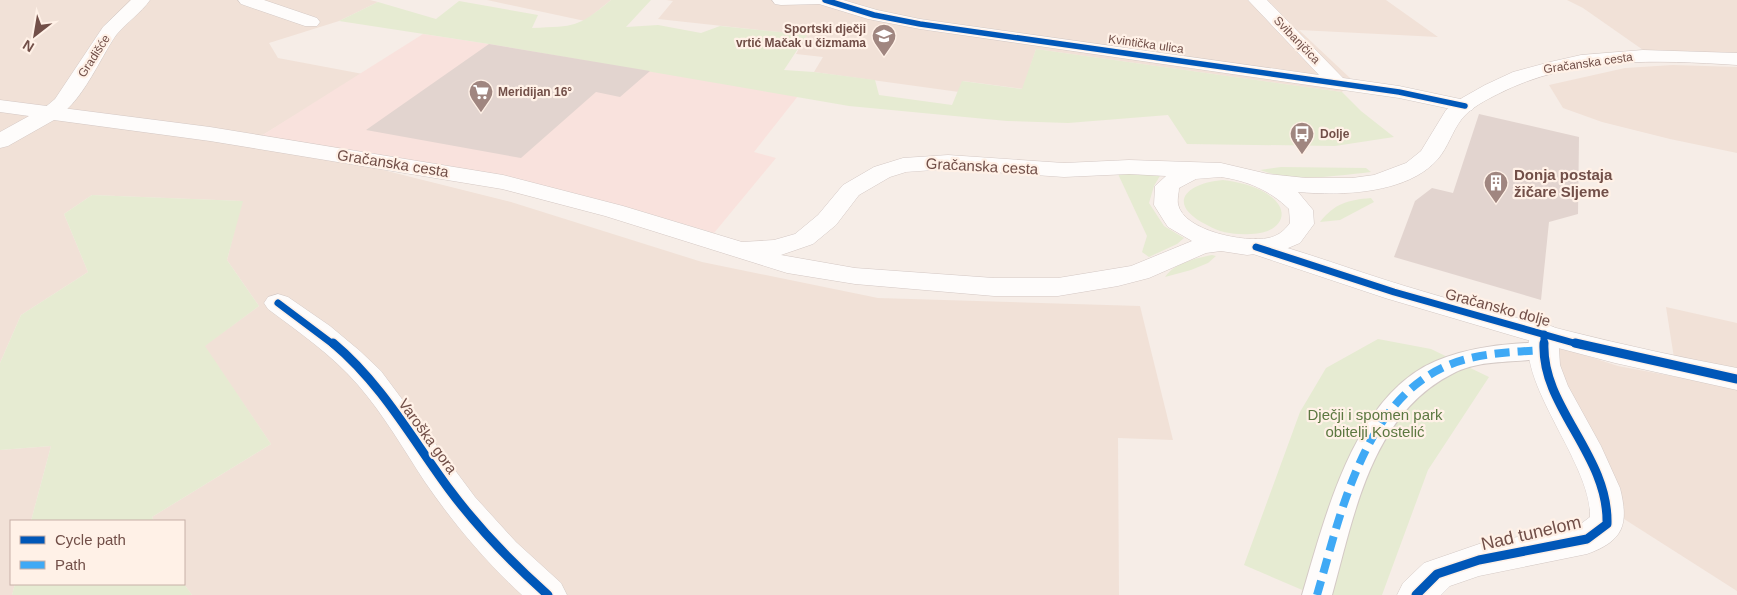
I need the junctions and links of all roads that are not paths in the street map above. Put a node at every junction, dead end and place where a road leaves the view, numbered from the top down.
1 (141, 0) edge
2 (247, 0) edge
3 (780, 0) edge
4 (813, 0) edge
5 (825, 0) edge
6 (1257, 0) edge
7 (311, 22) dead end
8 (1737, 59) edge
9 (1336, 82) junction
10 (0, 106) edge
11 (1465, 106) junction
12 (48, 114) junction
13 (0, 141) edge
14 (1204, 170) junction
15 (1266, 181) junction
16 (1361, 185) junction
17 (1302, 224) junction
18 (817, 230) junction
19 (1220, 243) junction
20 (729, 247) junction
21 (1256, 247) junction
22 (830, 273) junction
23 (1364, 282) junction
24 (278, 303) dead end
25 (1544, 342) junction
26 (1737, 379) edge
27 (548, 595) edge
28 (1317, 595) edge
29 (1416, 595) edge

1 - 12 main road, Gradišće
2 - 7 main road
3 - 4 main road
5 - 9 main road, Kvintička ulica
6 - 9 main road, Svibanjčica
8 - 11 main road, Gračanska cesta
9 - 11 main road, Kvintička ulica
10 - 12 main road, Gračanska cesta
11 - 16 main road, Gračanska cesta
12 - 13 main road, Gradišće
12 - 20 main road, Gračanska cesta
14 - 15 main road, Gračanska cesta
14 - 18 main road, Gračanska cesta
14 - 19 main road
15 - 16 main road, Gračanska cesta
15 - 17 main road, Gračansko dolje
16 - 17 main road, Gračanska cesta
17 - 21 main road, Gračanska cesta
17 - 23 main road, Gračansko dolje
18 - 20 main road, Gračanska cesta
18 - 22 main road
19 - 21 main road
19 - 22 main road, Gračanska cesta
20 - 22 main road, Gračanska cesta
21 - 23 main road, Gračansko dolje
23 - 25 main road, Gračansko dolje
24 - 27 main road, Varoška gora
25 - 26 main road, Gračansko dolje
25 - 28 street
25 - 29 main road, Nad tunelom

